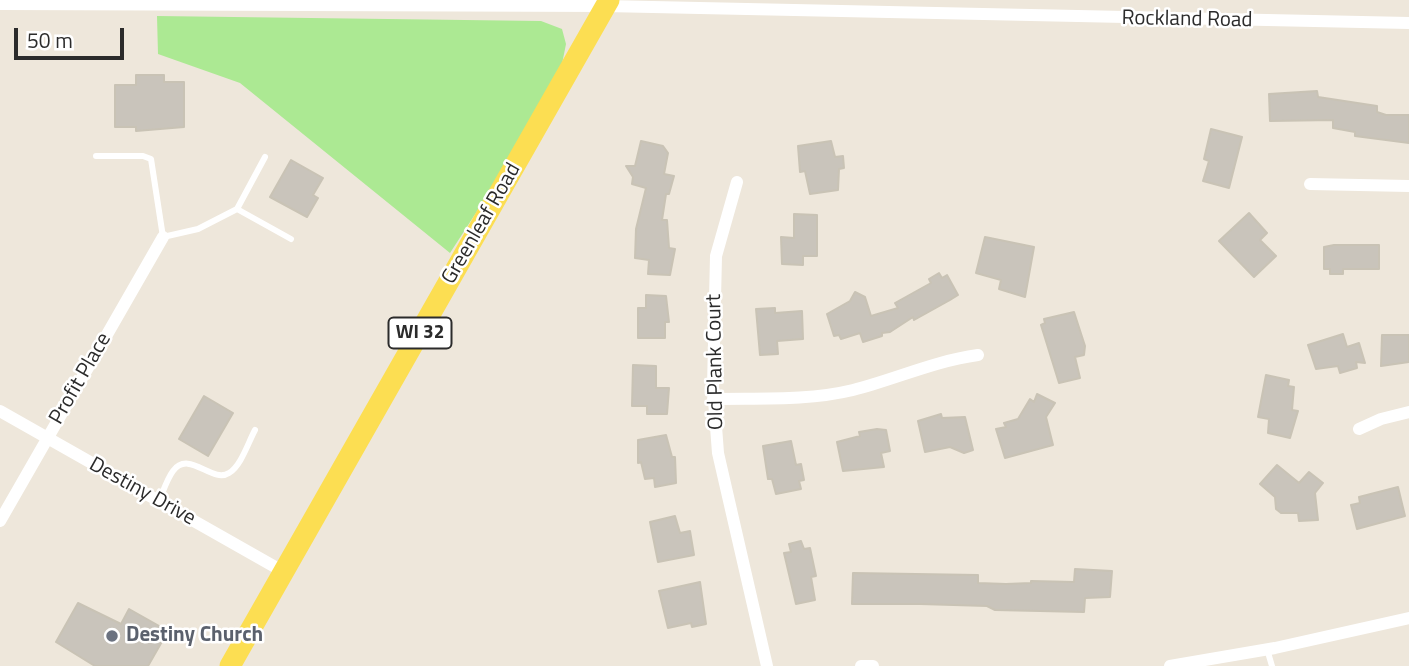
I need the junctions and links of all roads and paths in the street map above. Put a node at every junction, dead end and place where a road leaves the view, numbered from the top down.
1 (607, 3) edge
2 (0, 4) edge
3 (1409, 23) edge
4 (96, 156) dead end
5 (265, 158) dead end
6 (737, 182) dead end
7 (1310, 184) dead end
8 (1409, 186) edge
9 (237, 209) junction
10 (163, 237) junction
11 (291, 239) dead end
12 (978, 355) dead end
13 (713, 398) junction
14 (0, 411) edge
15 (1409, 412) edge
16 (1359, 429) dead end
17 (255, 430) dead end
18 (47, 439) junction
19 (159, 501) junction
20 (0, 521) edge
21 (284, 572) junction
22 (1409, 618) edge
23 (1267, 649) junction
24 (230, 666) edge
25 (766, 666) edge
26 (861, 666) edge
27 (873, 666) edge
28 (1170, 666) edge
29 (1272, 666) edge

1 - 2 street, Rockland Road
1 - 3 street, Rockland Road
1 - 21 main road, Greenleaf Road / WI 32
4 - 10 lane
5 - 9 lane
6 - 13 street, Old Plank Court
7 - 8 street
9 - 10 lane
9 - 11 lane
10 - 18 street, Profit Place
12 - 13 street
13 - 25 street, Old Plank Court
14 - 18 street, Destiny Drive
15 - 16 street
17 - 19 lane
18 - 19 street, Destiny Drive
18 - 20 street, Profit Place
19 - 21 street, Destiny Drive
21 - 24 main road, Greenleaf Road / WI 32
22 - 23 street
23 - 28 street
23 - 29 lane
26 - 27 street

